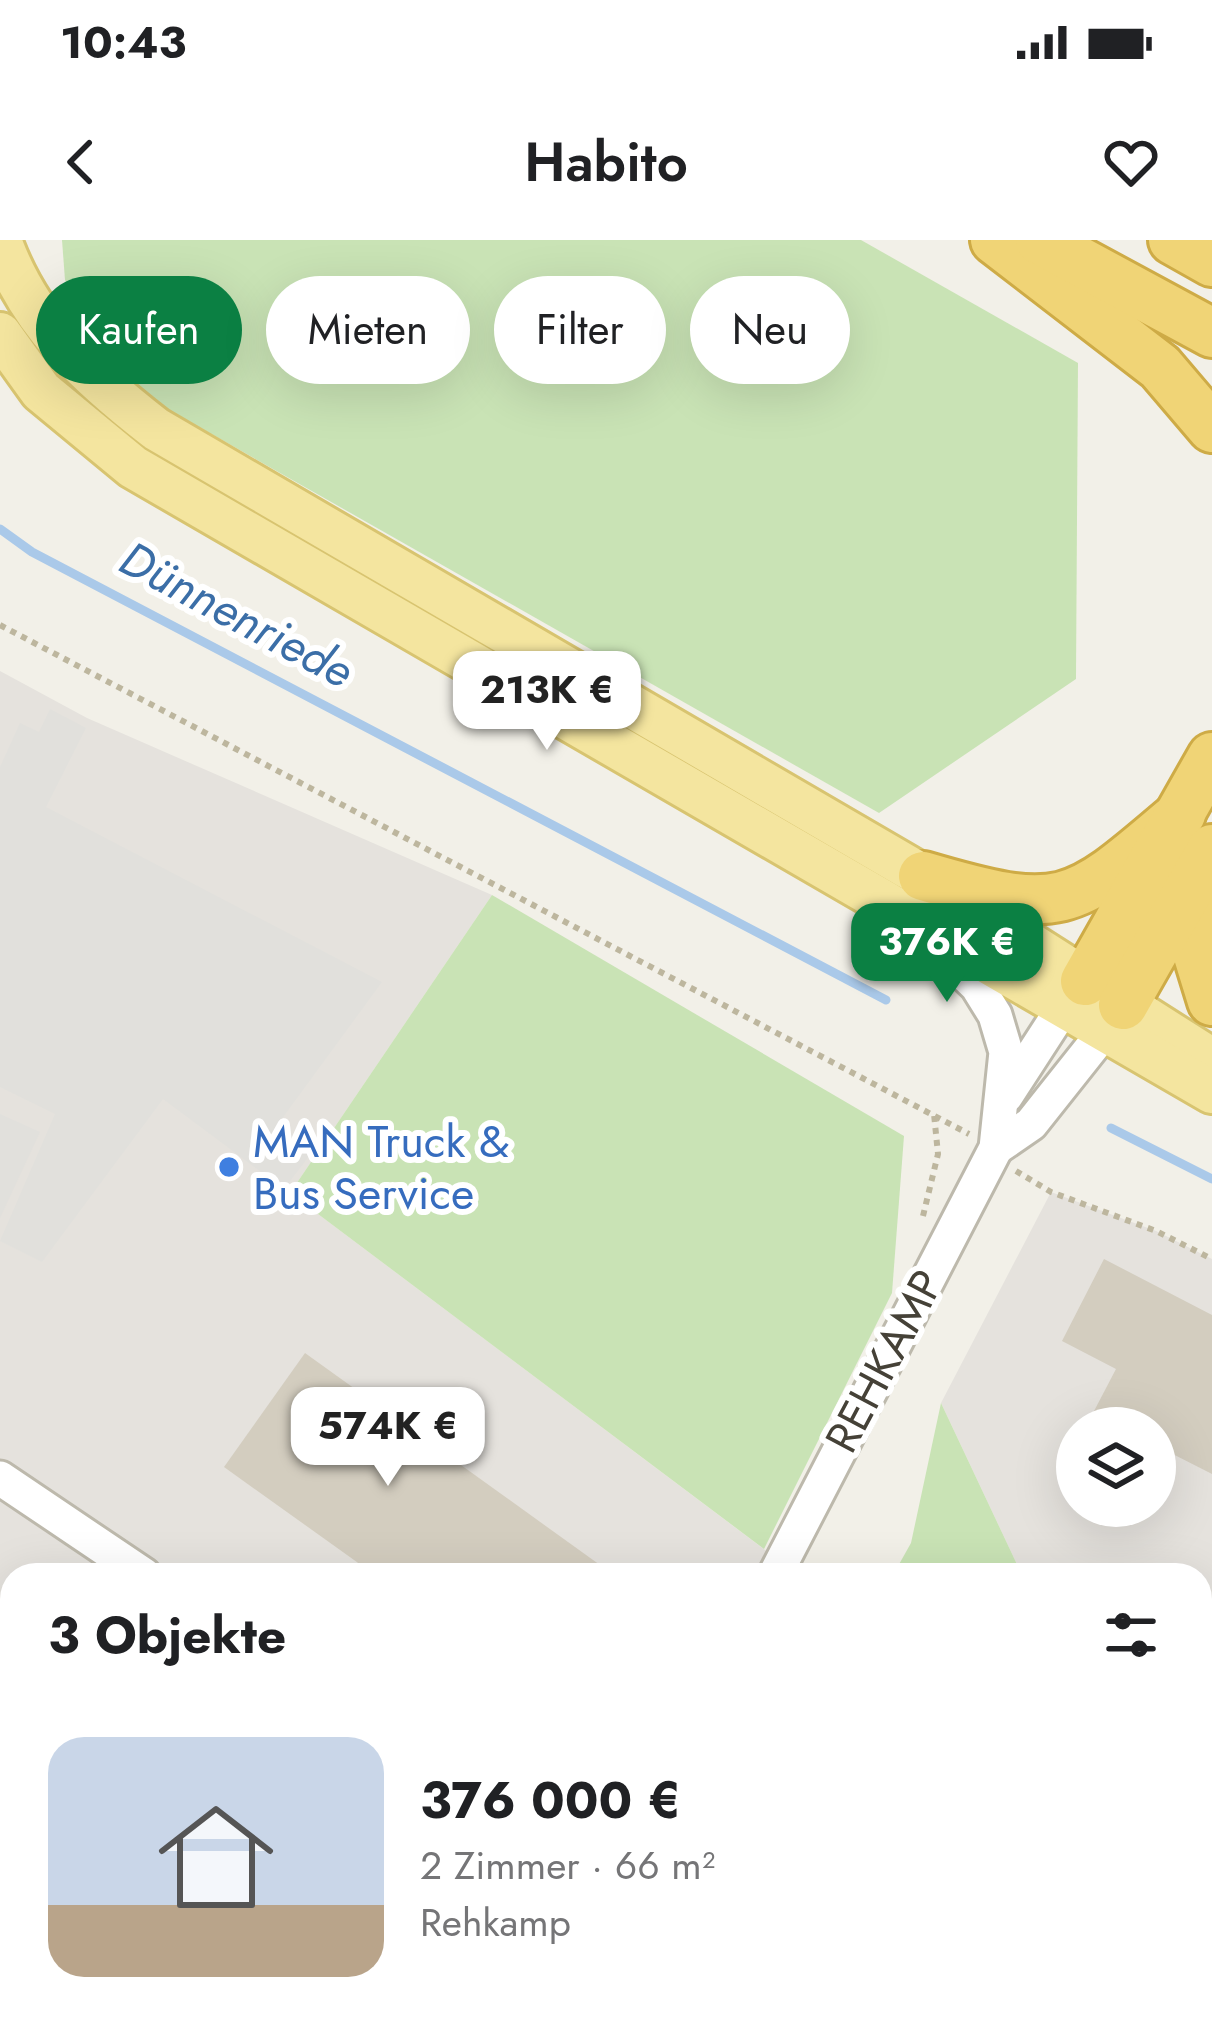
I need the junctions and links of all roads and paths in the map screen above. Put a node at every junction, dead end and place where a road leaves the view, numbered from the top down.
1 (0, 240) edge
2 (995, 240) edge
3 (1040, 240) edge
4 (1173, 240) edge
5 (1212, 262) edge
6 (1212, 333) edge
7 (0, 334) edge
8 (1212, 428) edge
9 (0, 625) edge
10 (1212, 757) edge
11 (1196, 847) edge
12 (912, 893) junction
13 (1212, 1001) edge
14 (1094, 1007) junction
15 (1212, 1060) edge
16 (1212, 1093) edge
17 (1005, 1098) junction
18 (934, 1114) junction
19 (996, 1148) junction
20 (920, 1226) dead end
21 (1212, 1259) edge
22 (0, 1478) edge
23 (126, 1563) edge
24 (781, 1563) edge

1 - 12 main road
2 - 8 highway
3 - 6 highway
4 - 5 highway
7 - 12 main road
9 - 18 path
10 - 11 highway
11 - 12 highway
11 - 13 highway
11 - 14 highway
11 - 14 highway
12 - 14 main road
12 - 17 street, REHKAMP
14 - 15 main road
14 - 16 main road
14 - 17 street, REHKAMP
14 - 19 street, REHKAMP
17 - 19 street, REHKAMP
18 - 19 path
18 - 20 path
19 - 21 path
19 - 24 street, REHKAMP
22 - 23 street

